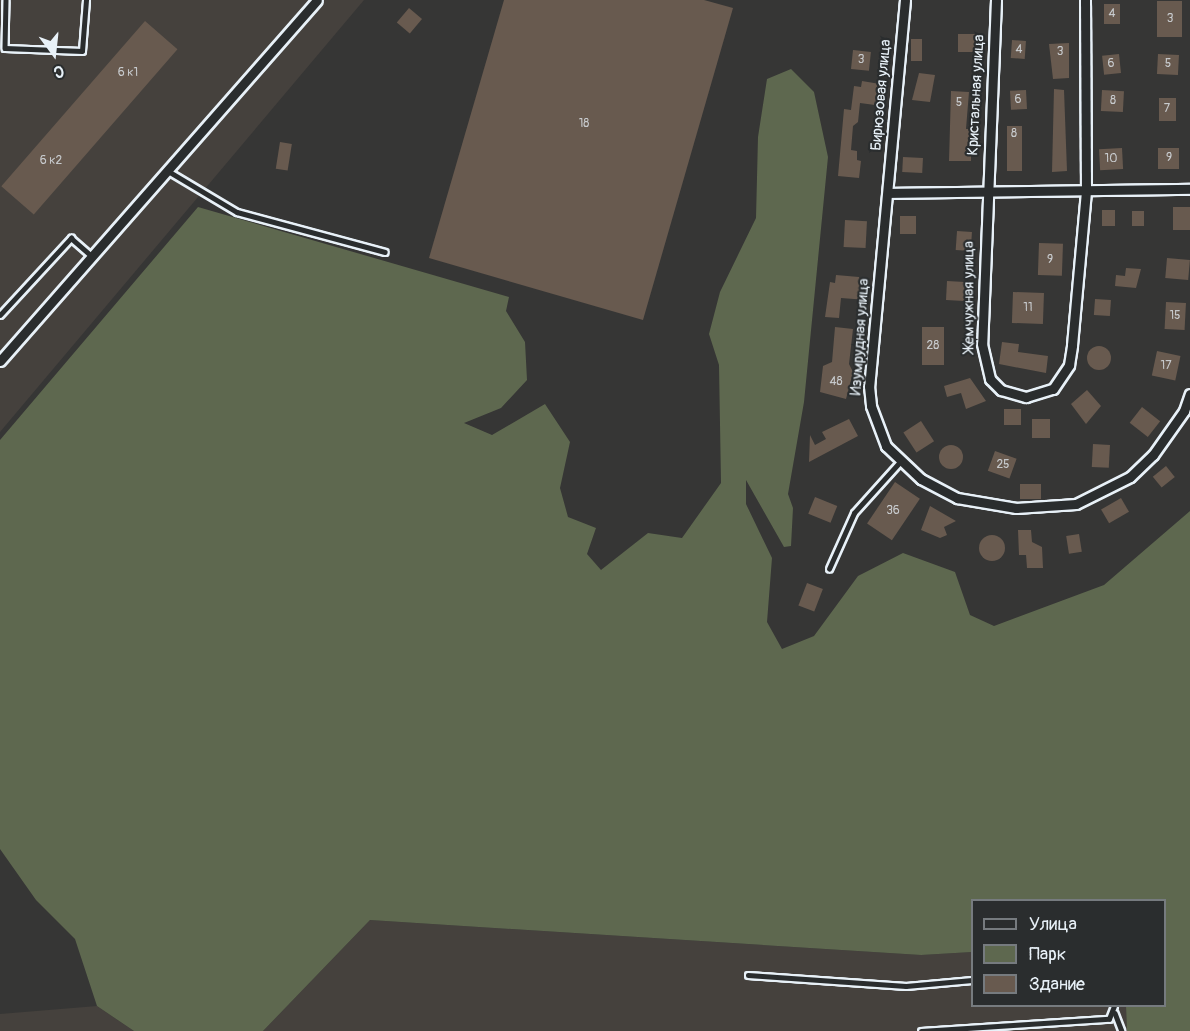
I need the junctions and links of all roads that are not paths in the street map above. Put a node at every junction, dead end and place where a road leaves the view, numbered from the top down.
1 (6, 0) edge
2 (86, 0) edge
3 (317, 0) edge
4 (905, 0) edge
5 (996, 0) edge
6 (1085, 0) edge
7 (167, 170) junction
8 (1190, 189) edge
9 (1086, 190) junction
10 (986, 191) junction
11 (888, 192) junction
12 (385, 252) dead end
13 (92, 256) junction
14 (0, 315) edge
15 (0, 361) edge
16 (1190, 394) edge
17 (1187, 412) edge
18 (900, 462) junction
19 (829, 569) dead end
20 (748, 975) dead end
21 (971, 980) edge
22 (1114, 1007) edge
23 (1115, 1013) junction
24 (960, 1029) edge
25 (921, 1031) edge
26 (1122, 1031) edge

1 - 2 lane
3 - 7 street
4 - 11 street, Бирюзовая улица
5 - 10 street, Кристальная улица
6 - 9 street, Жемчужная улица
7 - 12 lane
7 - 13 street
8 - 9 street
9 - 10 street
9 - 10 street, Жемчужная улица
10 - 11 street
11 - 18 street, Изумрудная улица
13 - 14 lane
13 - 15 street
16 - 17 street, Изумрудная улица
17 - 18 street, Изумрудная улица
18 - 19 lane
20 - 21 lane
22 - 23 lane
23 - 24 lane
23 - 26 lane
24 - 25 lane

